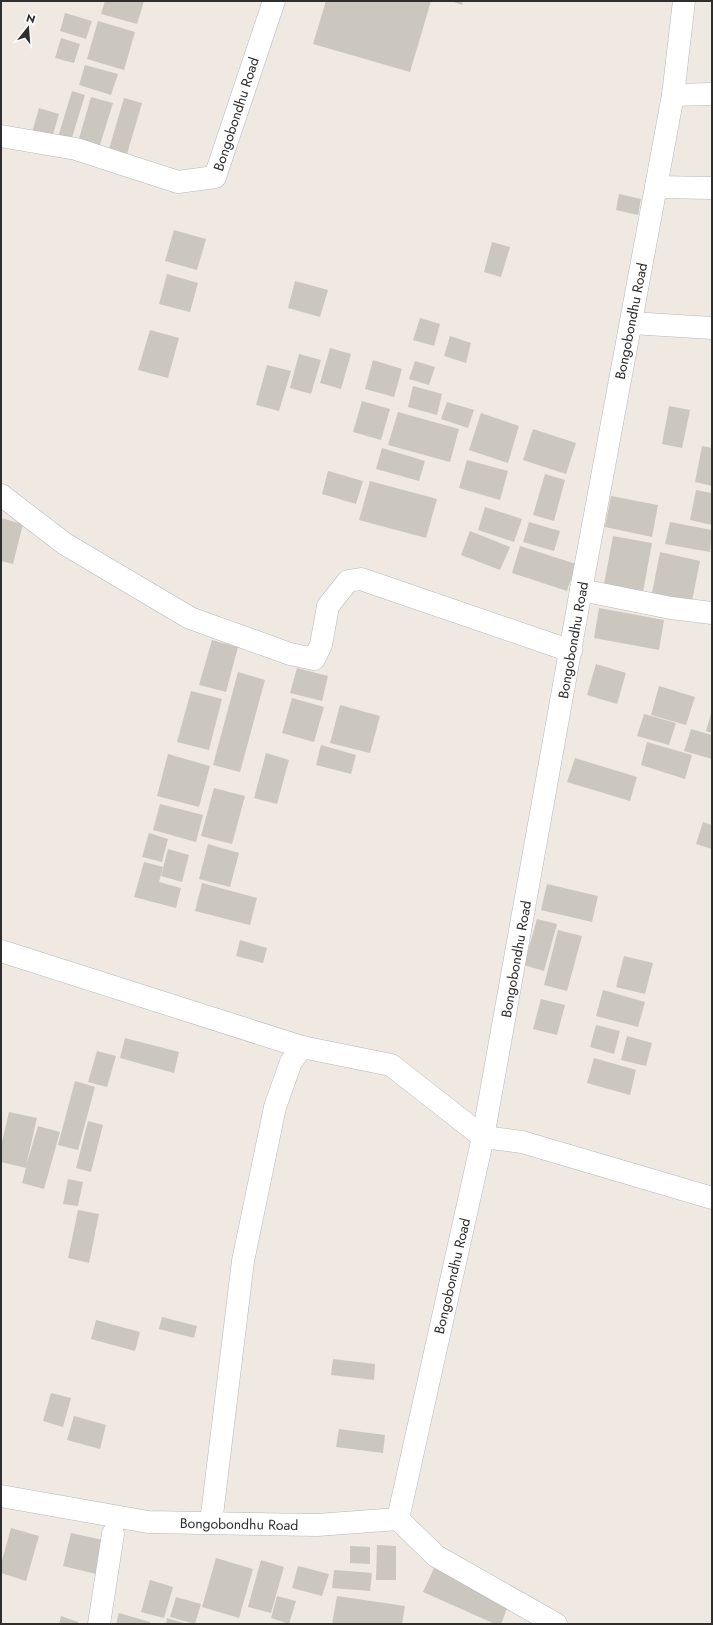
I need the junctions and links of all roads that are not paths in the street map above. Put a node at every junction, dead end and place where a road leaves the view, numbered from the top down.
1 (274, 1) edge
2 (684, 1) edge
3 (712, 94) edge
4 (673, 95) junction
5 (1, 136) edge
6 (656, 187) junction
7 (712, 188) edge
8 (631, 323) junction
9 (712, 328) edge
10 (1, 495) edge
11 (581, 590) junction
12 (712, 613) edge
13 (571, 651) junction
14 (1, 951) edge
15 (302, 1047) junction
16 (483, 1137) junction
17 (712, 1198) edge
18 (1, 1496) edge
19 (398, 1519) junction
20 (211, 1523) junction
21 (113, 1534) dead end
22 (100, 1624) edge
23 (556, 1624) edge

1 - 5 street, Bongobondhu Road
2 - 4 street, Bongobondhu Road
3 - 4 street
4 - 6 street, Bongobondhu Road
6 - 7 street
6 - 8 street, Bongobondhu Road
8 - 9 street
8 - 11 street, Bongobondhu Road
10 - 13 street
11 - 12 street
11 - 13 street, Bongobondhu Road
13 - 16 street, Bongobondhu Road
14 - 15 street
15 - 16 street
15 - 20 street
16 - 17 street
16 - 19 street, Bongobondhu Road
18 - 20 street, Bongobondhu Road
19 - 20 street, Bongobondhu Road
19 - 23 street
21 - 22 street

